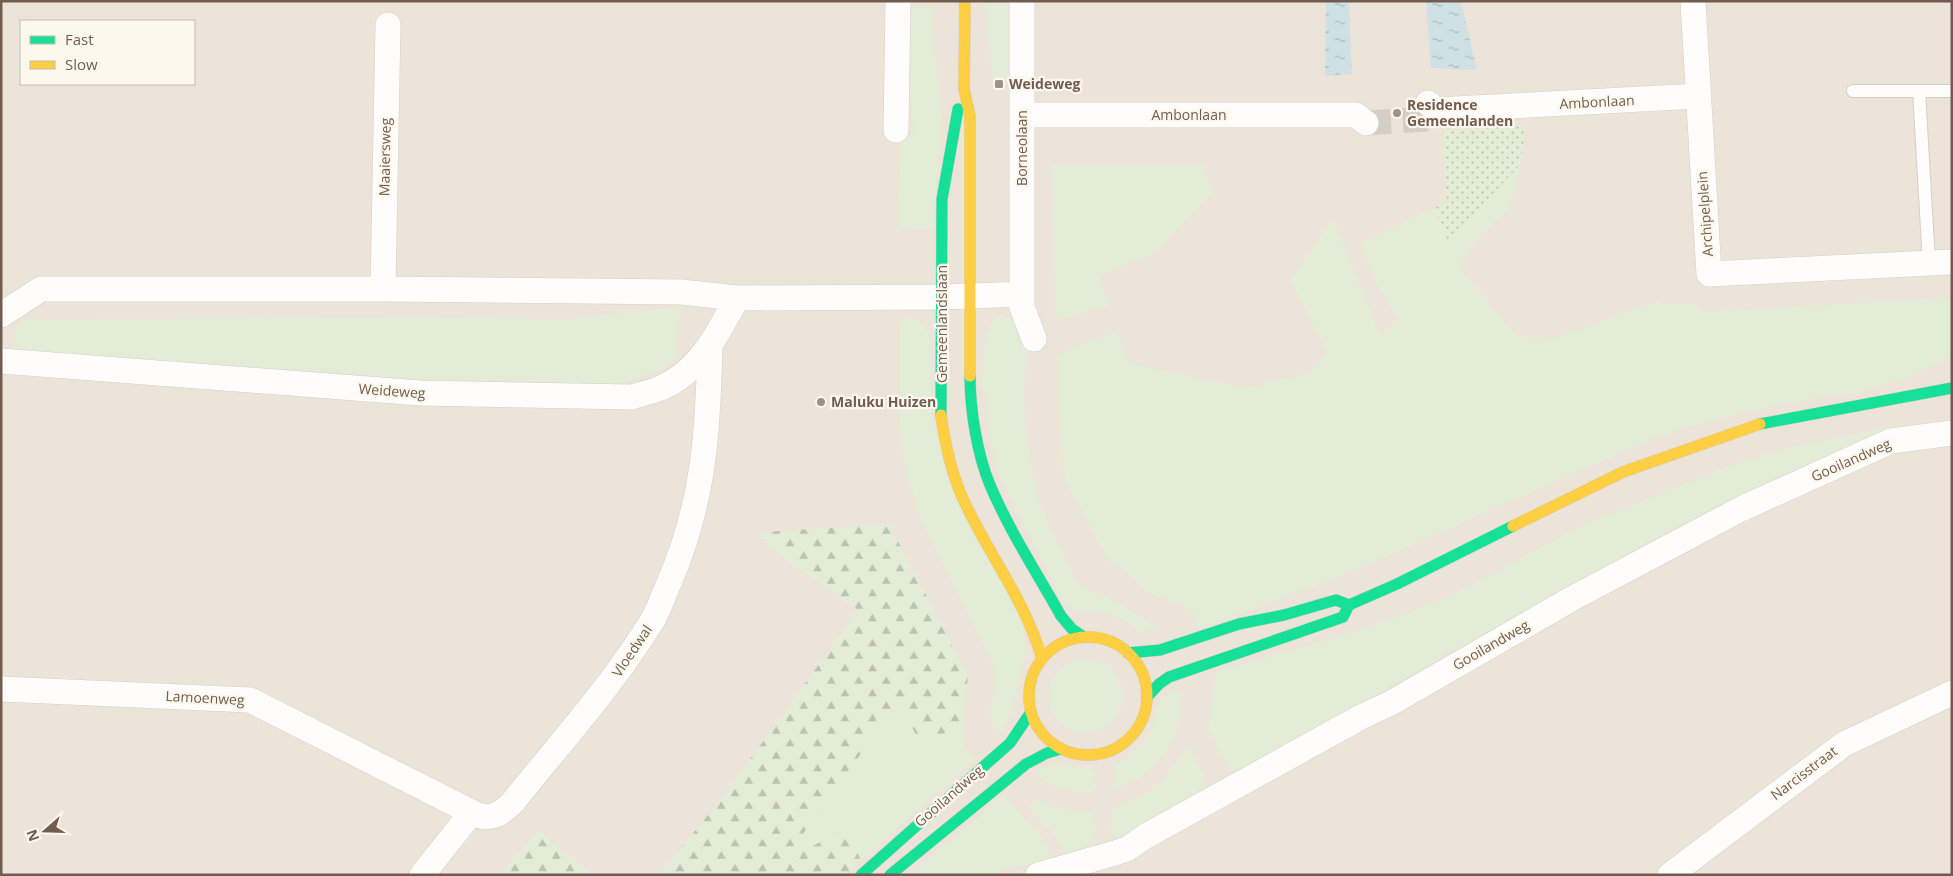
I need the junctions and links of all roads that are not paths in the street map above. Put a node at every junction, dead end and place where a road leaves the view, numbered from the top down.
1 (898, 1) edge
2 (965, 1) edge
3 (1022, 1) edge
4 (1693, 1) edge
5 (388, 25) dead end
6 (964, 89) junction
7 (1853, 91) dead end
8 (1919, 91) junction
9 (1952, 91) edge
10 (1698, 96) junction
11 (1430, 111) tunnel mouth
12 (1022, 115) junction
13 (1362, 115) tunnel mouth
14 (896, 130) dead end
15 (1940, 262) edge
16 (383, 289) junction
17 (1022, 294) junction
18 (971, 296) junction
19 (942, 297) junction
20 (738, 298) junction
21 (1, 315) edge
22 (1034, 339) dead end
23 (710, 346) junction
24 (1, 361) edge
25 (1952, 388) edge
26 (1952, 433) edge
27 (1348, 605) junction
28 (1084, 637) junction
29 (1128, 653) junction
30 (1042, 659) junction
31 (1, 689) edge
32 (1952, 694) edge
33 (1146, 697) junction
34 (1031, 712) junction
35 (1061, 749) junction
36 (472, 812) junction
37 (1083, 869) edge
38 (422, 875) edge
39 (861, 875) edge
40 (890, 875) edge
41 (1038, 875) edge
42 (1670, 875) edge

1 - 14 street
2 - 6 main road, Gemeenlandslaan
3 - 12 street, Borneolaan
4 - 10 street, Archipelplein
5 - 16 street, Maaiersweg
6 - 18 main road, Gemeenlandslaan
6 - 19 main road, Gemeenlandslaan
7 - 8 lane
8 - 9 lane
8 - 15 lane
10 - 11 street, Ambonlaan
10 - 15 street, Archipelplein
12 - 13 street, Ambonlaan
12 - 17 street, Borneolaan
16 - 20 street
16 - 21 street
17 - 18 street
17 - 22 street, Borneolaan
18 - 19 street
18 - 28 main road, Gemeenlandslaan
19 - 20 street
19 - 30 main road, Gemeenlandslaan
20 - 23 street, Weideweg
23 - 24 street, Weideweg
23 - 36 street, Vloedwal
25 - 27 main road
26 - 37 street, Gooilandweg
27 - 29 main road
27 - 33 main road
28 - 29 main road
28 - 30 main road
29 - 33 main road
30 - 34 main road
31 - 36 street, Lamoenweg
32 - 42 street, Narcisstraat
33 - 35 main road
34 - 35 main road
34 - 39 main road, Gooilandweg
35 - 40 main road, Gooilandweg
36 - 38 street
37 - 41 street, Gooilandweg

